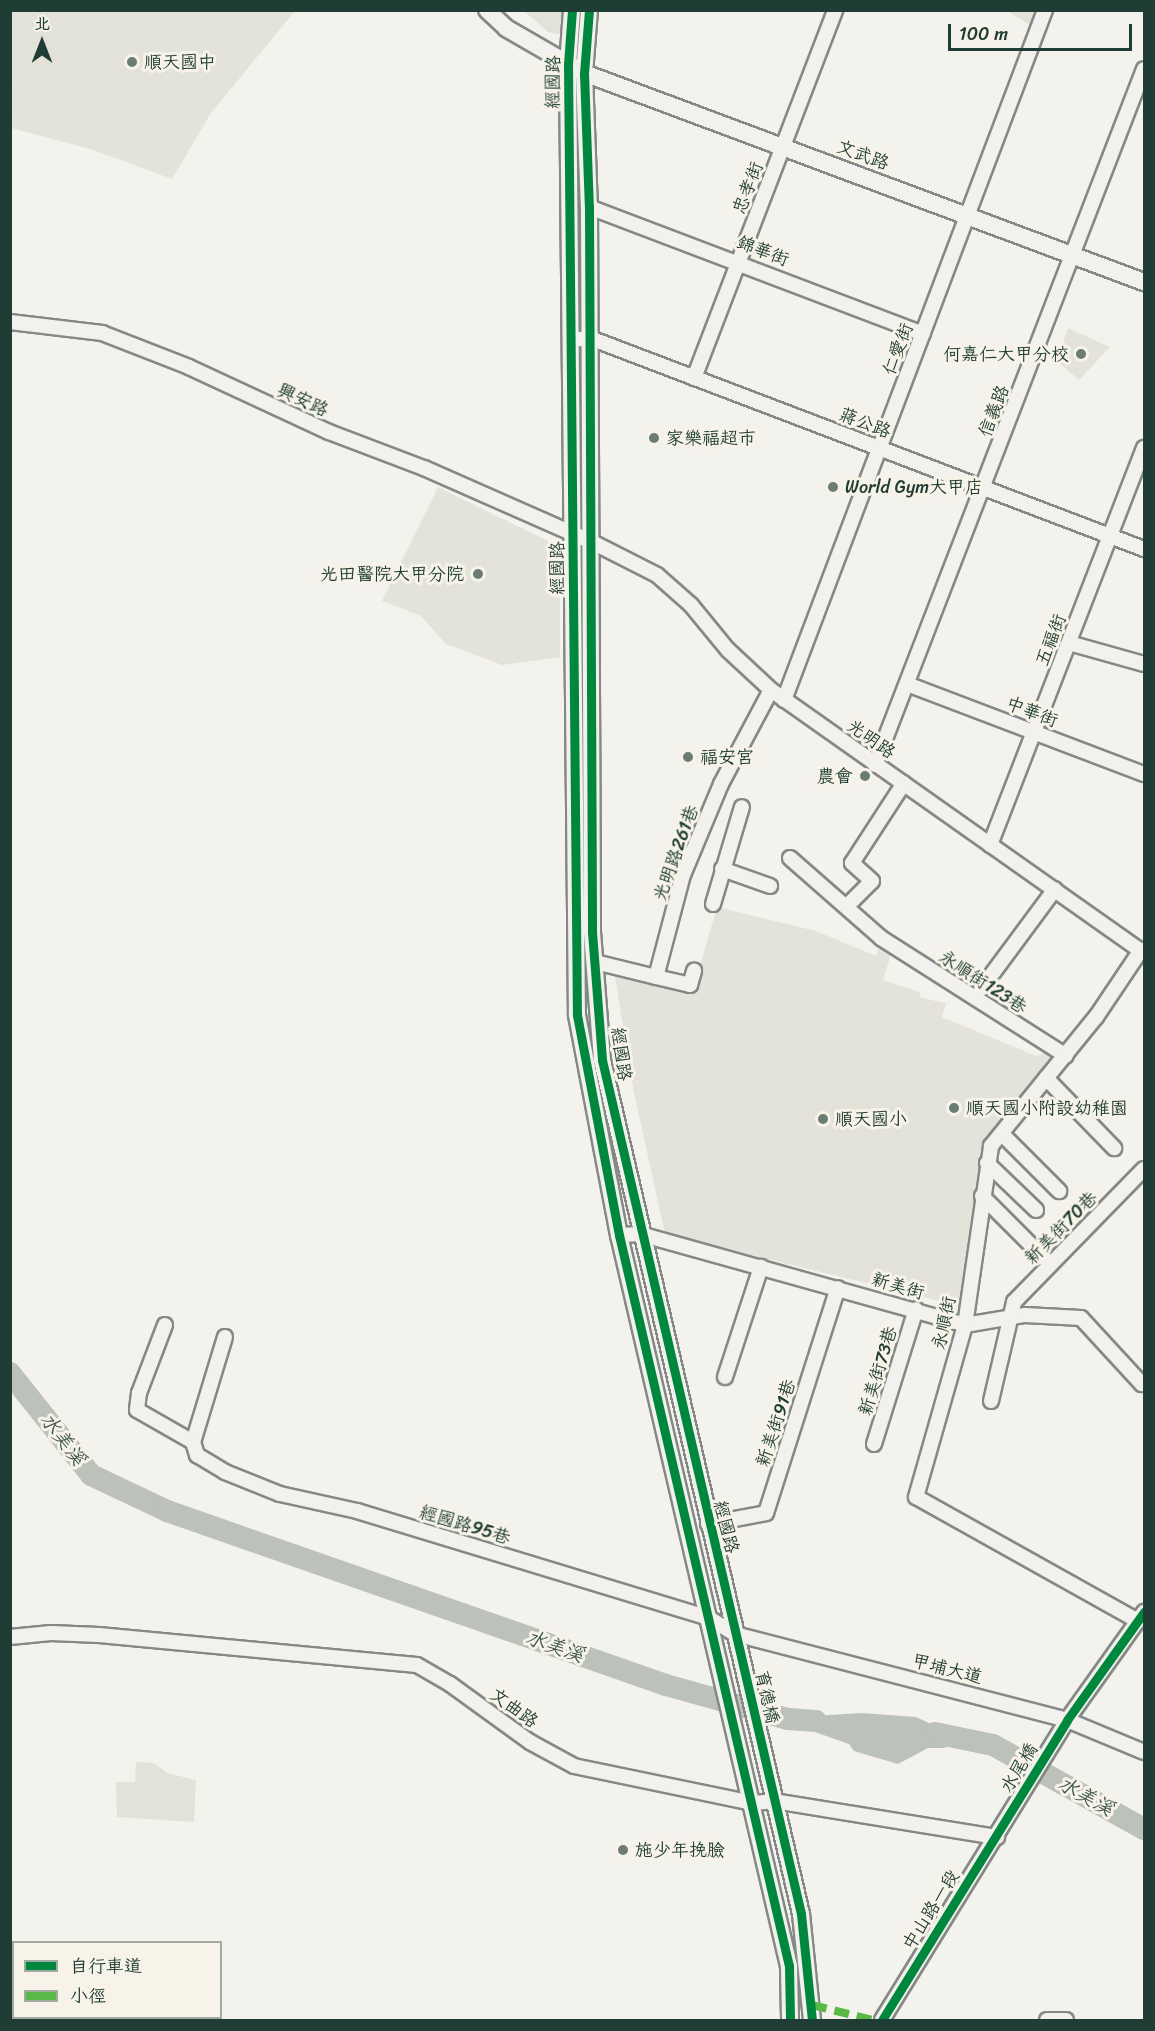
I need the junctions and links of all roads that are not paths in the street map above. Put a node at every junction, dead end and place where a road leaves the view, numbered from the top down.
1 (487, 10) edge
2 (572, 10) edge
3 (589, 10) edge
4 (835, 10) edge
5 (1045, 10) edge
6 (568, 64) junction
7 (1144, 69) edge
8 (584, 73) junction
9 (783, 147) junction
10 (589, 207) junction
11 (968, 215) junction
12 (1074, 254) junction
13 (739, 261) junction
14 (1144, 282) edge
15 (10, 322) edge
16 (922, 334) junction
17 (590, 338) junction
18 (571, 340) junction
19 (694, 378) junction
20 (879, 448) junction
21 (1144, 448) edge
22 (983, 488) junction
23 (574, 536) junction
24 (1110, 536) junction
25 (592, 542) junction
26 (1144, 549) edge
27 (1069, 642) junction
28 (1144, 664) edge
29 (907, 684) junction
30 (771, 690) junction
31 (784, 700) junction
32 (1034, 732) junction
33 (875, 765) junction
34 (1144, 774) edge
35 (904, 783) junction
36 (742, 807) dead end
37 (990, 844) junction
38 (790, 858) dead end
39 (722, 869) junction
40 (770, 886) dead end
41 (1055, 889) junction
42 (713, 904) dead end
43 (847, 906) junction
44 (1143, 952) edge
45 (595, 962) junction
46 (694, 971) dead end
47 (656, 977) junction
48 (981, 989) dead end
49 (1066, 1056) junction
50 (1046, 1078) junction
51 (1002, 1134) junction
52 (1114, 1148) dead end
53 (987, 1163) junction
54 (1144, 1169) edge
55 (1059, 1191) dead end
56 (982, 1196) junction
57 (1036, 1210) dead end
58 (640, 1234) junction
59 (619, 1235) junction
60 (1050, 1264) junction
61 (761, 1267) junction
62 (838, 1288) junction
63 (916, 1310) junction
64 (1013, 1317) junction
65 (165, 1325) dead end
66 (965, 1325) junction
67 (225, 1337) dead end
68 (725, 1377) dead end
69 (1144, 1382) edge
70 (991, 1401) dead end
71 (193, 1442) junction
72 (874, 1444) dead end
73 (708, 1524) junction
74 (1141, 1617) edge
75 (709, 1618) junction
76 (735, 1634) junction
77 (10, 1637) edge
78 (741, 1656) joint
79 (1067, 1720) junction
80 (1144, 1752) edge
81 (774, 1801) junction
82 (753, 1803) junction
83 (1008, 1818) joint
84 (997, 1837) junction
85 (790, 2020) edge
86 (812, 2020) edge
87 (882, 2020) edge
88 (1047, 2020) edge
89 (1066, 2020) edge

1 - 6 main road, 文武路
2 - 6 main road, 經國路
3 - 8 main road, 經國路
4 - 9 street, 忠孝街
5 - 11 street, 仁愛街
6 - 8 main road, 文武路
6 - 18 main road, 經國路
7 - 12 street, 信義路
8 - 9 main road, 文武路
8 - 10 main road, 經國路
9 - 11 main road, 文武路
9 - 13 street, 忠孝街
10 - 13 street, 錦華街
10 - 17 main road, 經國路
11 - 12 main road, 文武路
11 - 16 street, 仁愛街
12 - 14 main road, 文武路
12 - 22 street, 信義路
13 - 16 street, 錦華街
13 - 19 street, 忠孝街
15 - 23 street, 興安路
16 - 20 street, 仁愛街
17 - 18 street, 蔣公路
17 - 19 street, 蔣公路
17 - 25 main road, 經國路
18 - 23 main road, 經國路
19 - 20 street, 蔣公路
20 - 22 street, 蔣公路
20 - 31 street, 仁愛街
21 - 24 street, 五福街
22 - 24 street, 蔣公路
22 - 29 street, 信義路
23 - 25 street, 興安路
23 - 59 main road, 經國路
24 - 26 street, 蔣公路
24 - 27 street, 五福街
25 - 30 street, 光明路
25 - 45 main road, 經國路
27 - 28 street
27 - 32 street, 五福街
29 - 32 street, 中華街
29 - 33 street, 信義路
30 - 31 street, 光明路
30 - 47 street, 光明路261巷
31 - 33 street, 光明路
32 - 34 street, 中華街
32 - 37 street, 五福街
33 - 35 street, 光明路
35 - 37 street, 光明路
35 - 43 street
36 - 39 street
37 - 41 street, 光明路
38 - 43 street, 永順街123巷
39 - 40 street
39 - 42 street
41 - 44 street, 光明路
41 - 48 street
43 - 49 street, 永順街123巷
44 - 49 street, 永順街
45 - 47 street
45 - 58 main road, 經國路
46 - 47 street
49 - 50 street, 永順街
50 - 51 street, 永順街
50 - 52 street
51 - 53 street, 永順街
51 - 55 street
53 - 56 street, 永順街
53 - 57 street
54 - 60 street, 新美街70巷
56 - 60 street
56 - 66 street, 永順街
58 - 59 street, 新美街
58 - 61 street, 新美街
58 - 73 main road, 經國路
59 - 75 main road, 經國路
60 - 64 street, 新美街70巷
61 - 62 street, 新美街
61 - 68 street
62 - 63 street, 新美街
62 - 73 street, 新美街91巷
63 - 66 street, 新美街
63 - 72 street, 新美街73巷
64 - 66 street, 新美街
64 - 69 street, 新美街
64 - 70 street, 新美街70巷
65 - 71 street, 經國路95巷
66 - 74 street, 永順街
67 - 71 street
71 - 75 street, 經國路95巷
73 - 76 main road, 經國路
74 - 79 street
75 - 76 street, 經國路95巷
75 - 82 main road, 經國路
76 - 78 main road, 經國路
76 - 79 street, 甲埔大道
77 - 82 street, 文曲路
78 - 81 main road, 育德橋
79 - 80 street, 甲埔大道
79 - 83 street, 水尾橋
81 - 82 street, 文曲路
81 - 84 street, 文曲路
81 - 86 main road
82 - 85 main road
83 - 84 street, 中山路一段
84 - 87 street, 中山路一段
88 - 89 street

